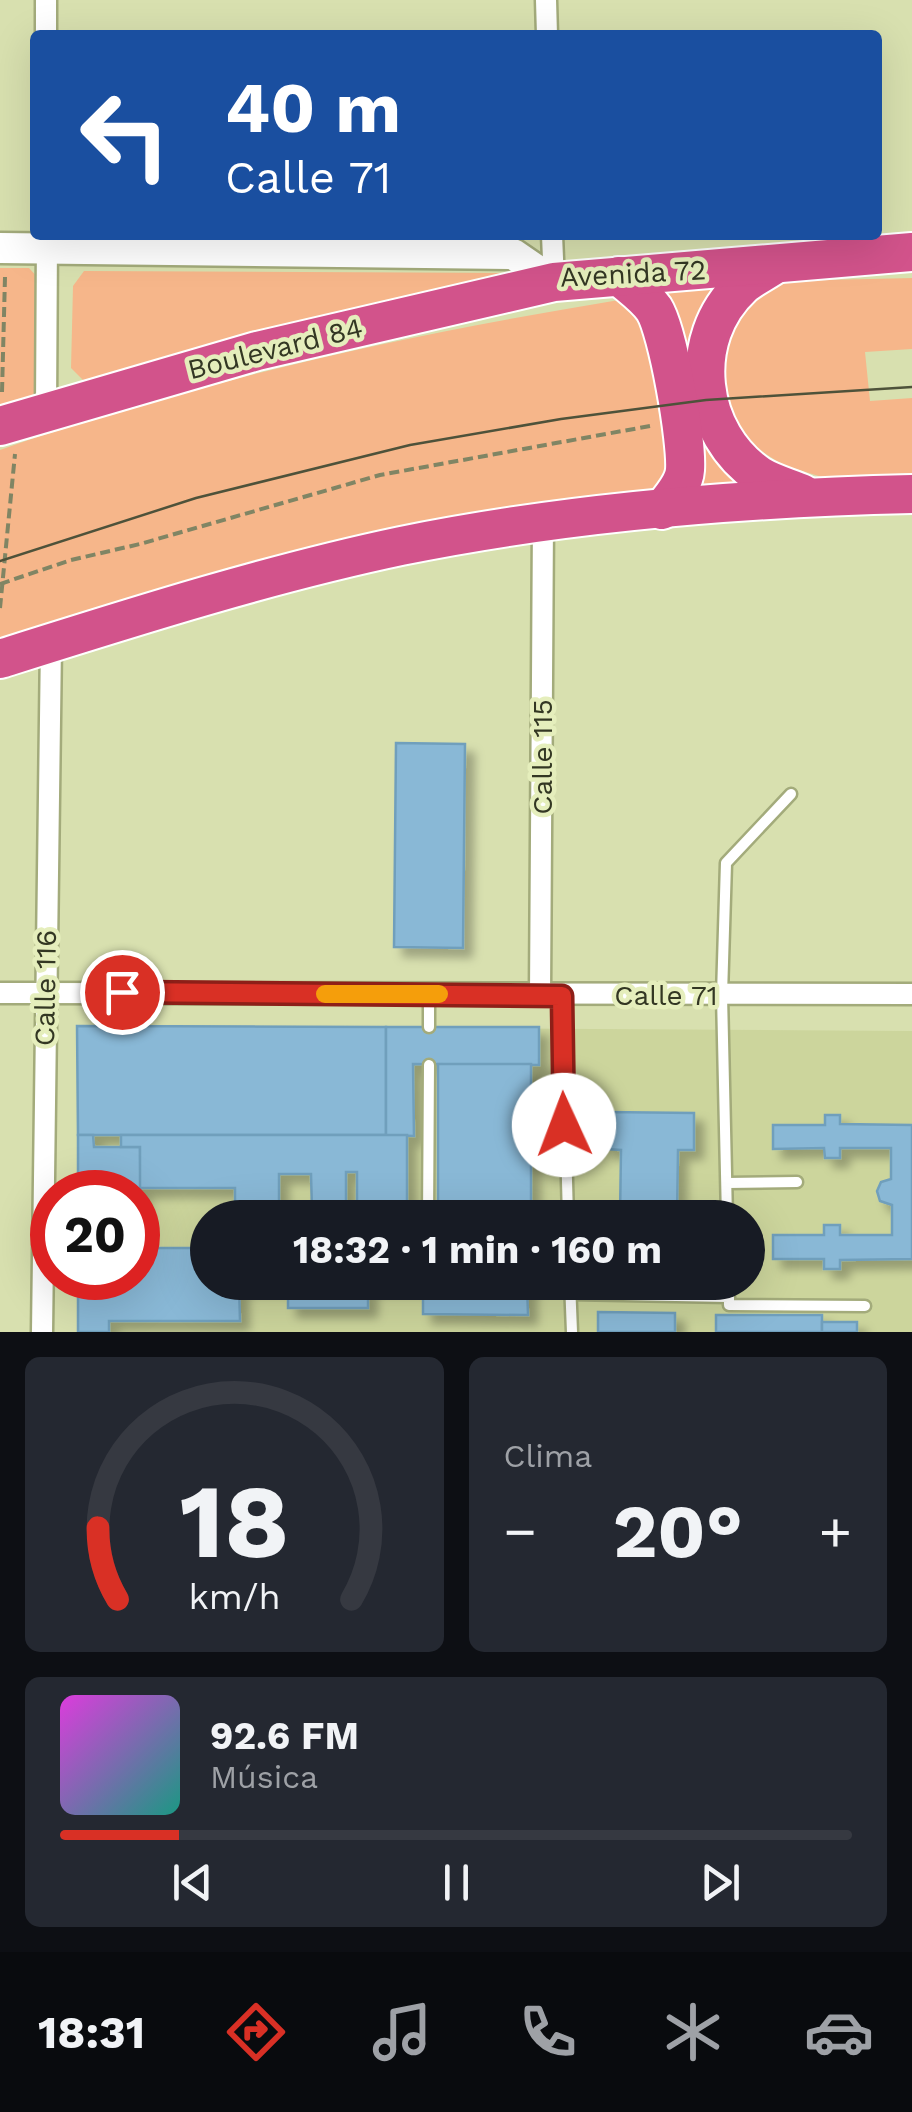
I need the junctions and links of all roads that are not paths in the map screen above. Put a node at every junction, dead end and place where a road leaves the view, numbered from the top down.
1 (46, 0) edge
2 (546, 0) edge
3 (46, 30) edge
4 (547, 30) edge
5 (552, 240) edge
6 (47, 242) edge
7 (0, 248) edge
8 (912, 252) edge
9 (776, 264) junction
10 (619, 276) junction
11 (554, 282) junction
12 (46, 410) junction
13 (0, 426) edge
14 (912, 494) edge
15 (808, 496) junction
16 (662, 510) junction
17 (543, 521) junction
18 (51, 643) junction
19 (0, 660) edge
20 (791, 794) dead end
21 (44, 992) junction
22 (0, 993) edge
23 (428, 994) junction
24 (912, 994) edge
25 (551, 995) junction
26 (722, 996) junction
27 (429, 1028) dead end
28 (429, 1064) dead end
29 (798, 1182) dead end
30 (727, 1183) junction
31 (428, 1200) edge
32 (567, 1200) edge
33 (727, 1200) edge
34 (571, 1300) edge
35 (729, 1300) edge
36 (865, 1306) dead end
37 (42, 1332) edge
38 (572, 1332) edge

1 - 3 street
2 - 4 street
5 - 11 street
6 - 7 street, Avenida 72
6 - 11 street, Avenida 72
6 - 12 street
8 - 9 highway, Avenida 72
9 - 10 highway, Avenida 72
9 - 15 highway
10 - 11 highway, Avenida 72
10 - 16 highway
11 - 12 highway, Boulevard 84
12 - 13 highway, Boulevard 84
14 - 15 highway
15 - 16 highway
16 - 17 highway
17 - 18 highway
17 - 25 street, Calle 115
18 - 19 highway
18 - 21 street, Calle 116
20 - 26 lane
21 - 22 street, Calle 71
21 - 23 street, Calle 71
21 - 37 street, Calle 116
23 - 25 street, Calle 71
23 - 27 lane
24 - 26 street, Calle 71
25 - 26 street, Calle 71
25 - 32 lane
26 - 30 lane
28 - 31 lane
29 - 30 lane
30 - 33 lane
34 - 38 lane
35 - 36 lane

